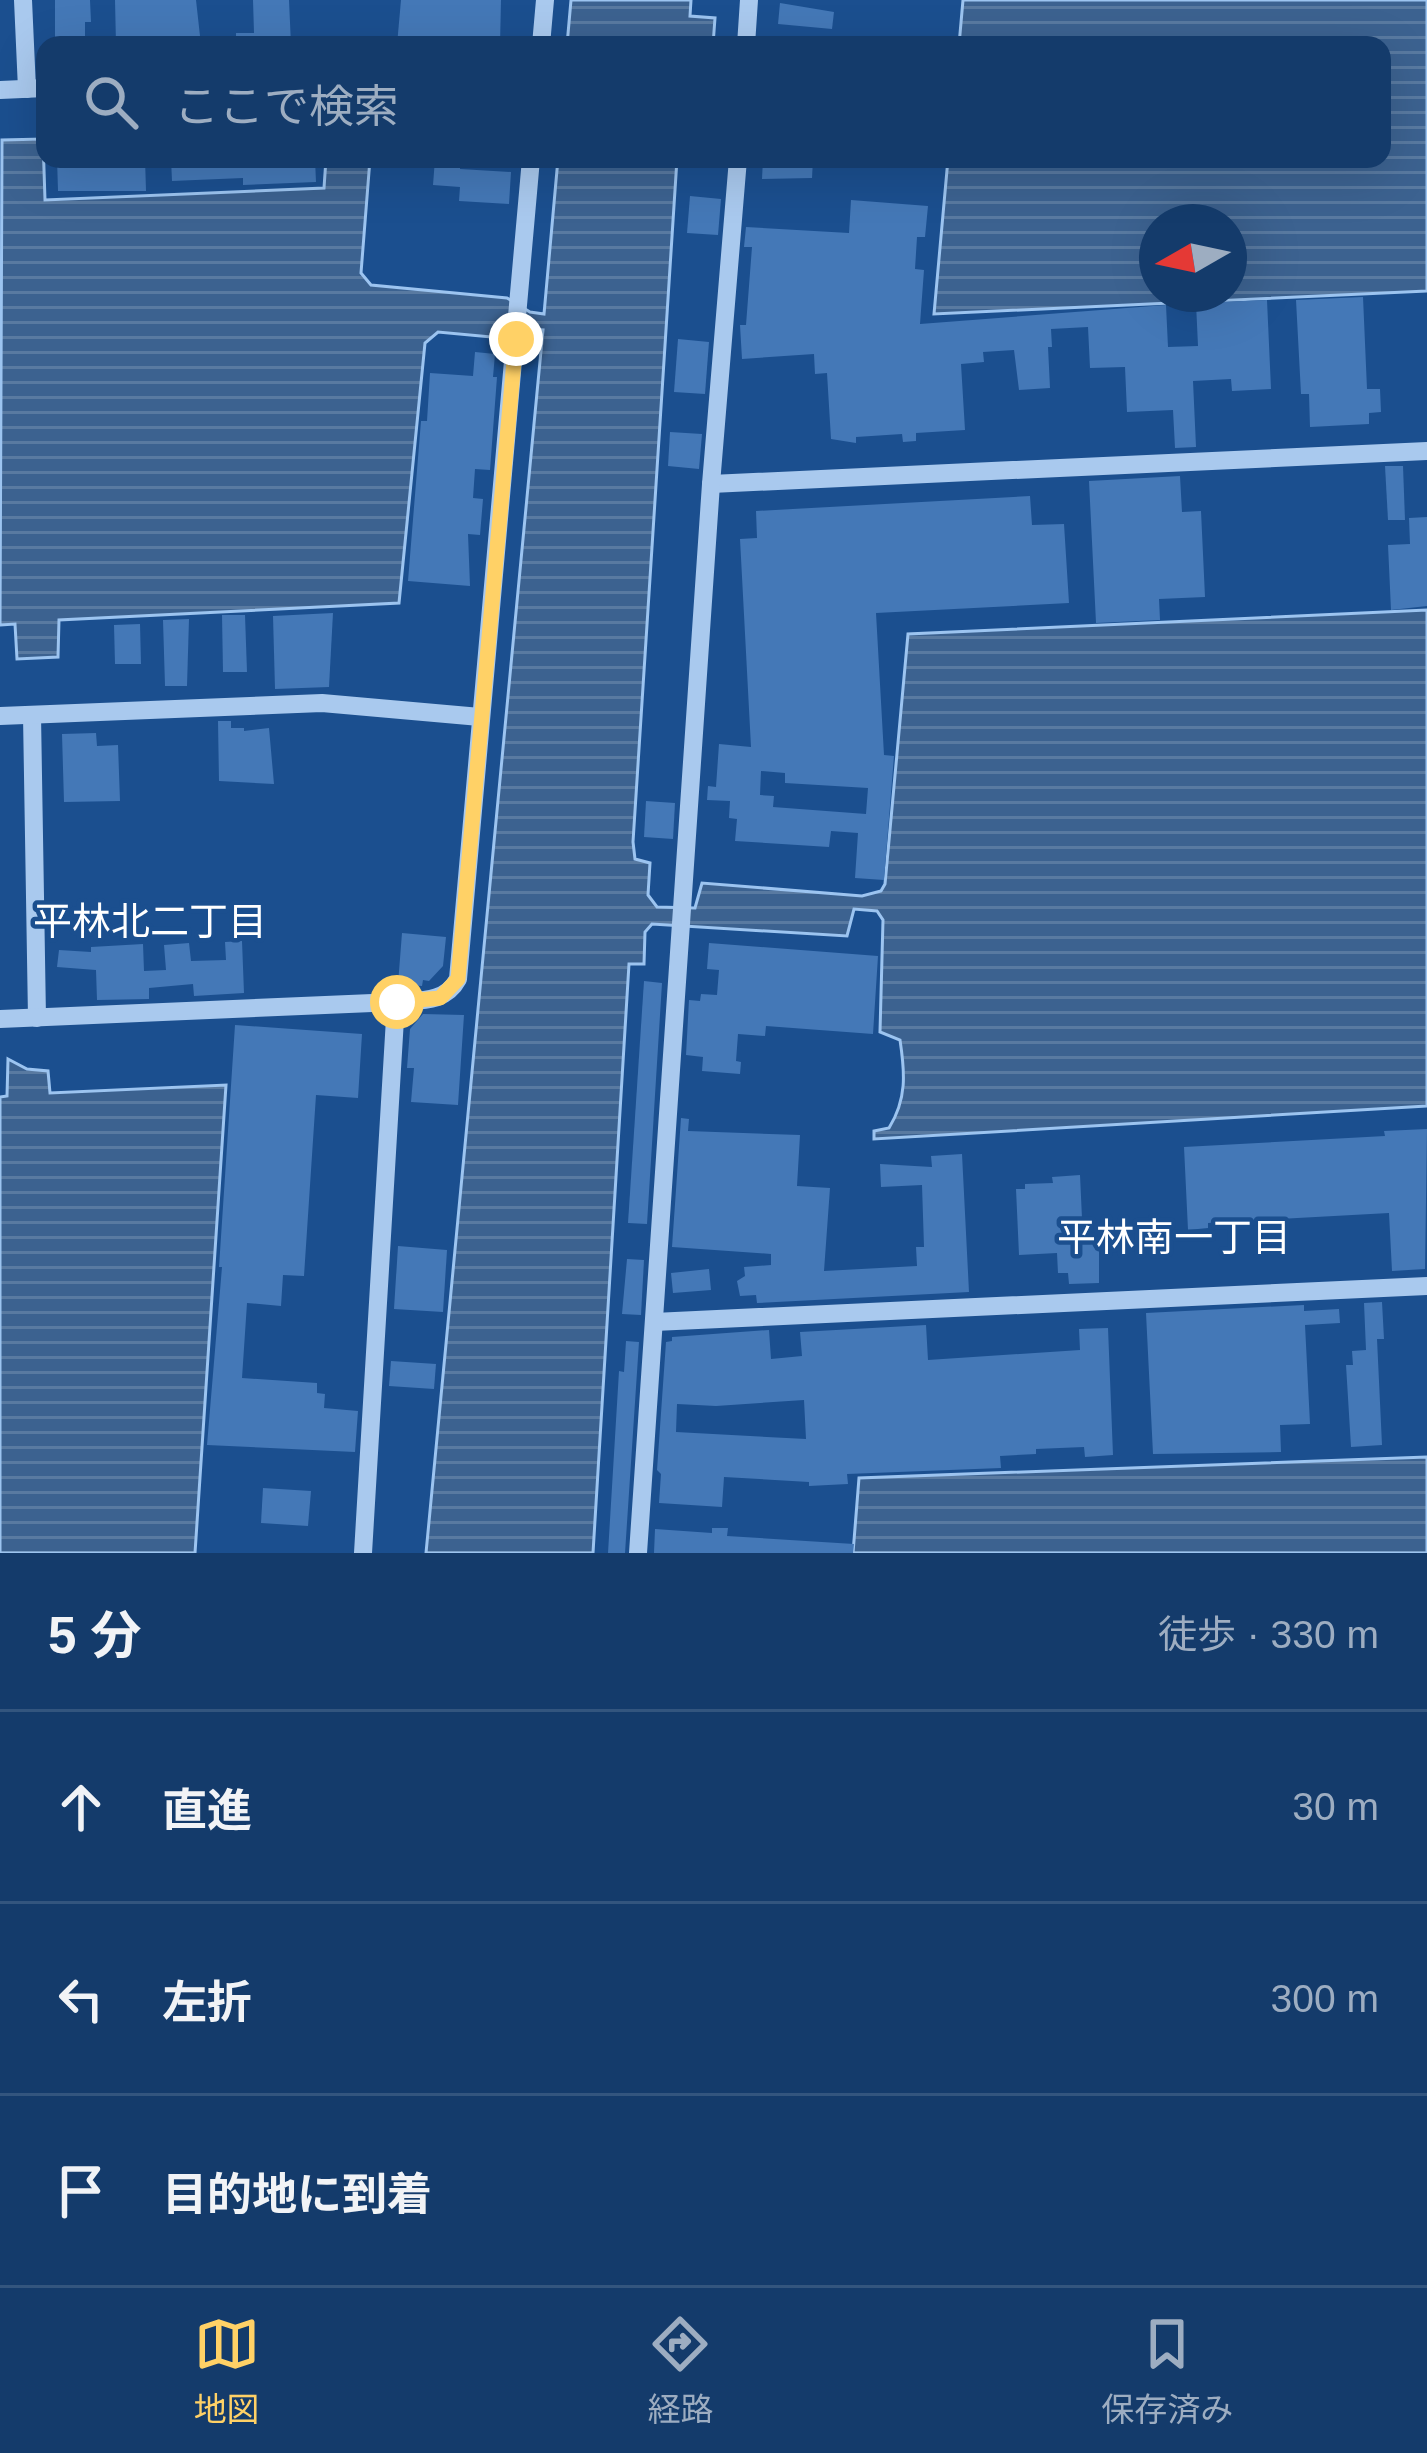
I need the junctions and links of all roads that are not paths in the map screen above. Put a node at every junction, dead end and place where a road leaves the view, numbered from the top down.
1 (23, 0) edge
2 (545, 0) edge
3 (542, 36) edge
4 (36, 89) edge
5 (0, 91) edge
6 (530, 168) edge
7 (737, 168) edge
8 (1427, 451) edge
9 (711, 484) junction
10 (32, 715) junction
11 (0, 716) edge
12 (480, 717) junction
13 (397, 1002) junction
14 (37, 1018) junction
15 (0, 1019) edge
16 (1427, 1286) edge
17 (654, 1322) junction
18 (363, 1553) edge
19 (638, 1553) edge

1 - 4 street
2 - 3 street
4 - 5 street
6 - 12 street
7 - 9 street
8 - 9 street
9 - 17 street
10 - 11 street
10 - 12 street
10 - 14 street
12 - 13 street
13 - 14 street
13 - 18 street
14 - 15 street
16 - 17 street
17 - 19 street

